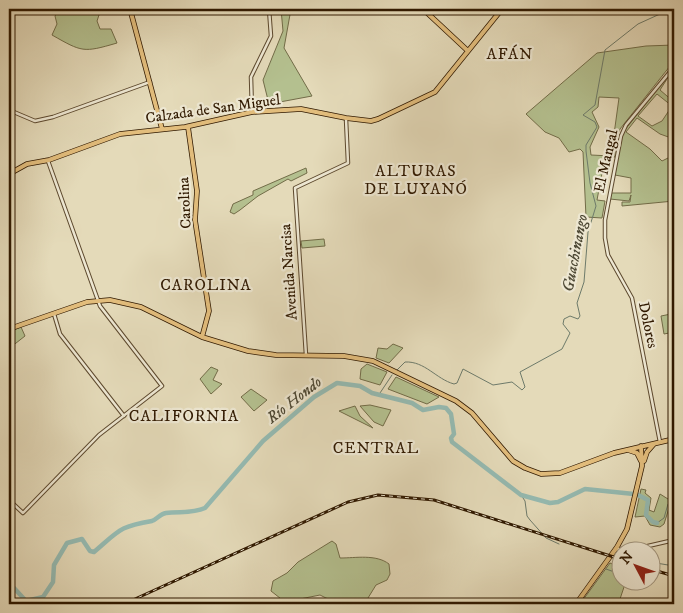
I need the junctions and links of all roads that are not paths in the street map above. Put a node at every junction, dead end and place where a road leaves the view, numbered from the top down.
1 (130, 9) edge
2 (269, 9) edge
3 (423, 9) edge
4 (502, 9) edge
5 (468, 51) junction
6 (674, 67) edge
7 (150, 82) junction
8 (9, 110) edge
9 (252, 112) junction
10 (346, 118) junction
11 (188, 126) junction
12 (162, 129) junction
13 (48, 160) junction
14 (9, 174) edge
15 (606, 246) joint
16 (98, 300) junction
17 (53, 313) junction
18 (9, 329) edge
19 (202, 336) junction
20 (306, 355) junction
21 (124, 416) junction
22 (674, 439) edge
23 (658, 442) junction
24 (641, 446) junction
25 (626, 449) junction
26 (642, 466) junction
27 (9, 500) edge
28 (620, 540) edge
29 (674, 540) edge
30 (660, 543) edge
31 (610, 557) edge
32 (576, 604) edge

1 - 7 main road
2 - 9 street
3 - 5 main road
4 - 5 main road, Calzada de San Miguel
5 - 10 main road, Calzada de San Miguel
6 - 15 street, El Mangal
7 - 8 street
7 - 12 main road
9 - 10 main road, Calzada de San Miguel
9 - 11 main road, Calzada de San Miguel
10 - 20 street, Avenida Narcisa
11 - 12 main road, Calzada de San Miguel
11 - 19 main road, Carolina
12 - 13 main road, Calzada de San Miguel
13 - 14 main road, Calzada de San Miguel
13 - 16 street
15 - 23 street, Dolores
16 - 17 main road
16 - 19 main road
16 - 21 street
17 - 18 main road
17 - 21 street
19 - 20 main road
20 - 25 main road
21 - 27 street
22 - 23 main road
23 - 24 main road
23 - 26 main road
24 - 25 main road
24 - 26 main road
25 - 26 main road
26 - 28 main road
29 - 30 street
31 - 32 main road

